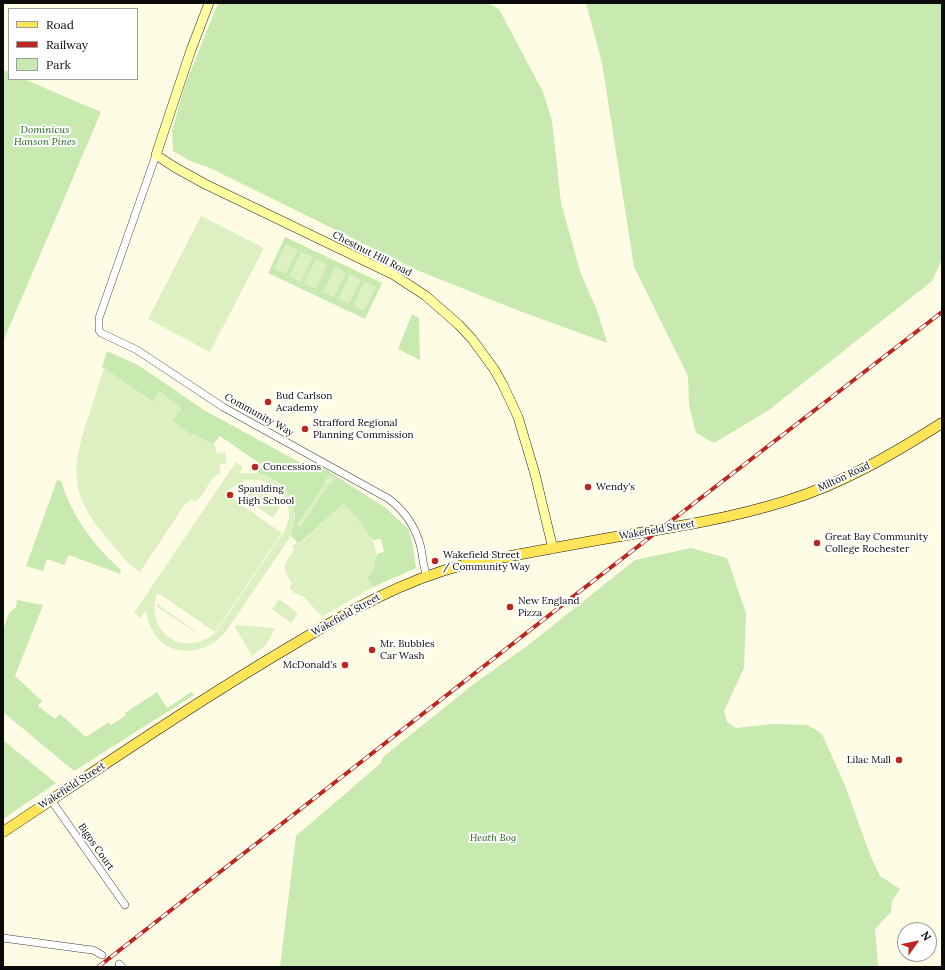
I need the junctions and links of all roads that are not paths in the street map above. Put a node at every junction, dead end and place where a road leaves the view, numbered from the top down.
1 (209, 3) edge
2 (156, 155) junction
3 (942, 423) edge
4 (738, 515) joint
5 (553, 549) junction
6 (427, 576) junction
7 (51, 800) junction
8 (3, 832) edge
9 (125, 905) dead end
10 (3, 938) edge
11 (102, 955) dead end

1 - 2 street
2 - 5 street, Chestnut Hill Road
2 - 6 street, Community Way
3 - 4 main road, Milton Road
4 - 5 main road, Wakefield Street
5 - 6 main road, Wakefield Street
6 - 7 main road, Wakefield Street
7 - 8 main road, Wakefield Street
7 - 9 street, Bigos Court
10 - 11 street

